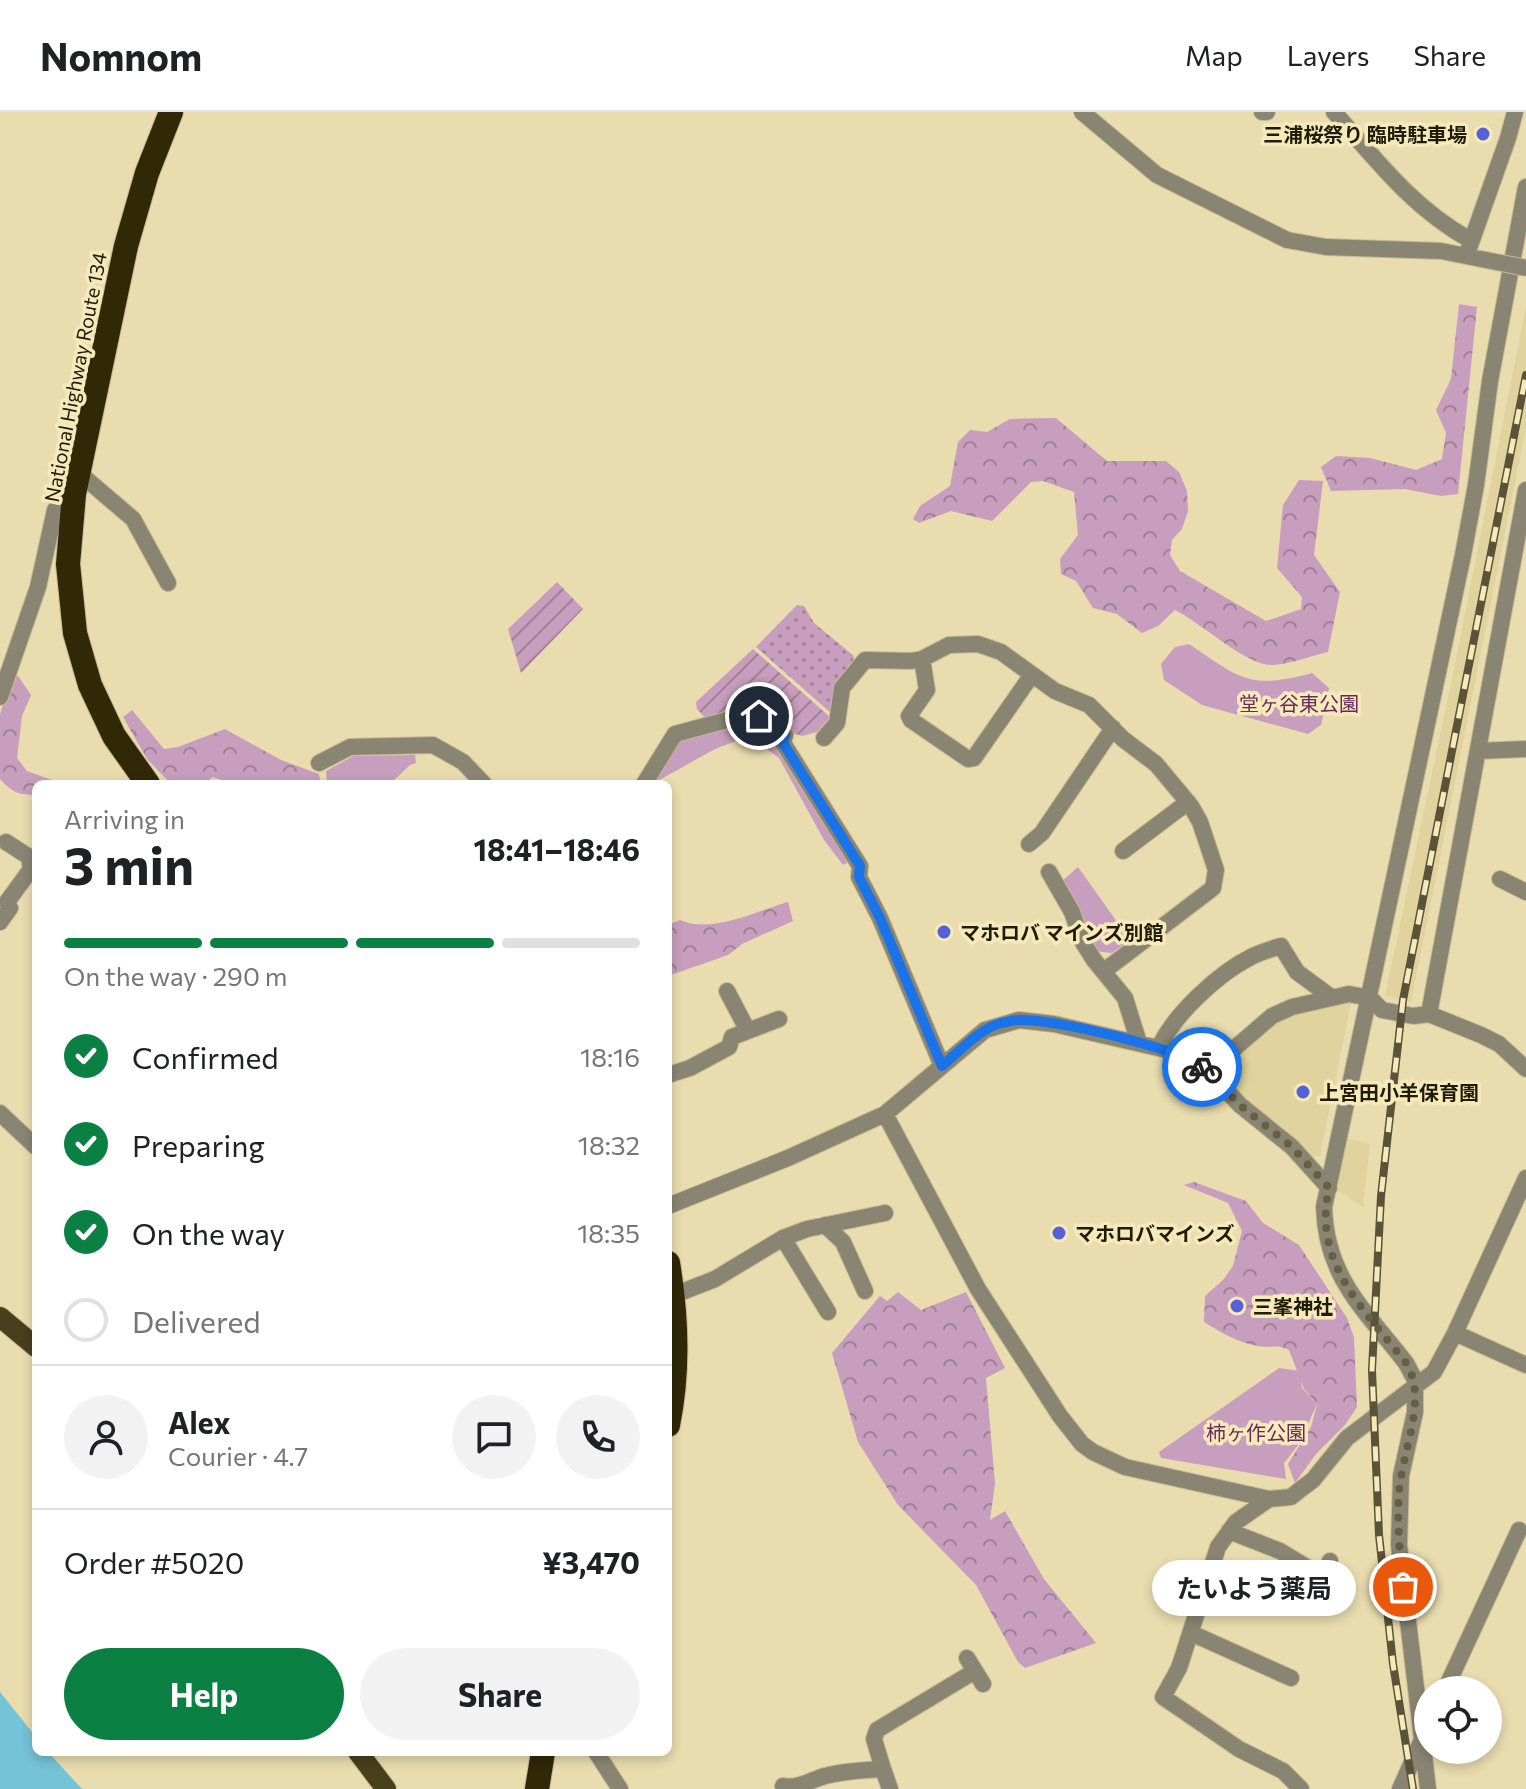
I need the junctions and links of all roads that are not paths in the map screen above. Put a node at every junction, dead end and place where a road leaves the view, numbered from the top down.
1 (171, 112) edge
2 (1082, 112) edge
3 (1334, 112) edge
4 (1515, 112) edge
5 (1526, 187) edge
6 (1469, 248) junction
7 (1526, 268) edge
8 (77, 479) junction
9 (1526, 490) edge
10 (1522, 537) edge
11 (168, 583) dead end
12 (922, 659) junction
13 (1031, 676) junction
14 (0, 697) edge
15 (1113, 728) junction
16 (824, 738) dead end
17 (1526, 749) edge
18 (1478, 751) junction
19 (319, 763) dead end
20 (145, 780) edge
21 (480, 780) edge
22 (646, 780) edge
23 (1188, 802) junction
24 (7, 841) edge
25 (1029, 844) dead end
26 (1123, 852) dead end
27 (1049, 872) dead end
28 (32, 878) edge
29 (1500, 879) dead end
30 (1526, 892) edge
31 (0, 922) edge
32 (1104, 971) junction
33 (727, 991) dead end
34 (1331, 997) junction
35 (1370, 998) junction
36 (1429, 1014) junction
37 (779, 1019) dead end
38 (748, 1031) junction
39 (1139, 1043) junction
40 (1159, 1048) junction
41 (942, 1066) junction
42 (1526, 1069) edge
43 (672, 1074) edge
44 (1213, 1076) junction
45 (0, 1113) edge
46 (885, 1114) junction
47 (32, 1143) edge
48 (1526, 1178) edge
49 (1329, 1188) junction
50 (672, 1204) edge
51 (885, 1213) dead end
52 (825, 1225) junction
53 (783, 1238) junction
54 (672, 1284) edge
55 (865, 1291) dead end
56 (674, 1295) junction
57 (828, 1312) dead end
58 (0, 1317) edge
59 (1455, 1333) junction
60 (32, 1342) edge
61 (1526, 1365) edge
62 (1416, 1386) junction
63 (672, 1392) edge
64 (1269, 1499) junction
65 (1519, 1530) dead end
66 (1229, 1531) junction
67 (1323, 1576) dead end
68 (1191, 1633) junction
69 (975, 1671) dead end
70 (1418, 1676) edge
71 (1451, 1676) edge
72 (1291, 1678) dead end
73 (361, 1756) edge
74 (542, 1756) edge
75 (599, 1756) edge
76 (1414, 1758) edge
77 (1427, 1764) edge
78 (883, 1769) junction
79 (783, 1786) dead end
80 (386, 1789) edge
81 (537, 1789) edge
82 (620, 1789) edge
83 (890, 1789) edge
84 (1301, 1789) edge
85 (1400, 1789) edge
86 (1428, 1789) edge

1 - 8 highway, National Highway Route 134
2 - 6 street
3 - 6 street
4 - 6 street
5 - 35 street
6 - 7 street, bridge
8 - 11 street
8 - 14 street
8 - 20 highway, National Highway Route 134
9 - 10 street
10 - 18 street
12 - 13 street
12 - 13 street
12 - 16 street
13 - 15 street
15 - 23 street
15 - 25 street
17 - 18 street
18 - 36 street
19 - 21 street
22 - 41 street
23 - 26 street
23 - 32 street
24 - 28 street
27 - 32 street
28 - 31 street
29 - 30 street
32 - 39 street
33 - 38 street
34 - 35 street
34 - 40 street
34 - 44 street
35 - 36 street
35 - 49 street
36 - 42 street
37 - 38 street
38 - 43 street
39 - 40 street
39 - 41 street
40 - 44 street
41 - 46 street
44 - 49 street
45 - 47 street
46 - 50 street
46 - 64 street
48 - 59 street
49 - 62 street
51 - 52 street
52 - 53 street
52 - 55 street
53 - 56 street
53 - 57 street
54 - 56 highway
56 - 63 highway
58 - 60 main road
59 - 61 street
59 - 62 street
62 - 64 street
62 - 70 street
64 - 66 street
65 - 71 street
66 - 67 street
66 - 68 street
68 - 72 street
68 - 84 street
69 - 78 street
73 - 80 main road
74 - 81 highway
75 - 82 street
76 - 85 street
77 - 86 street
78 - 79 street
78 - 83 street

